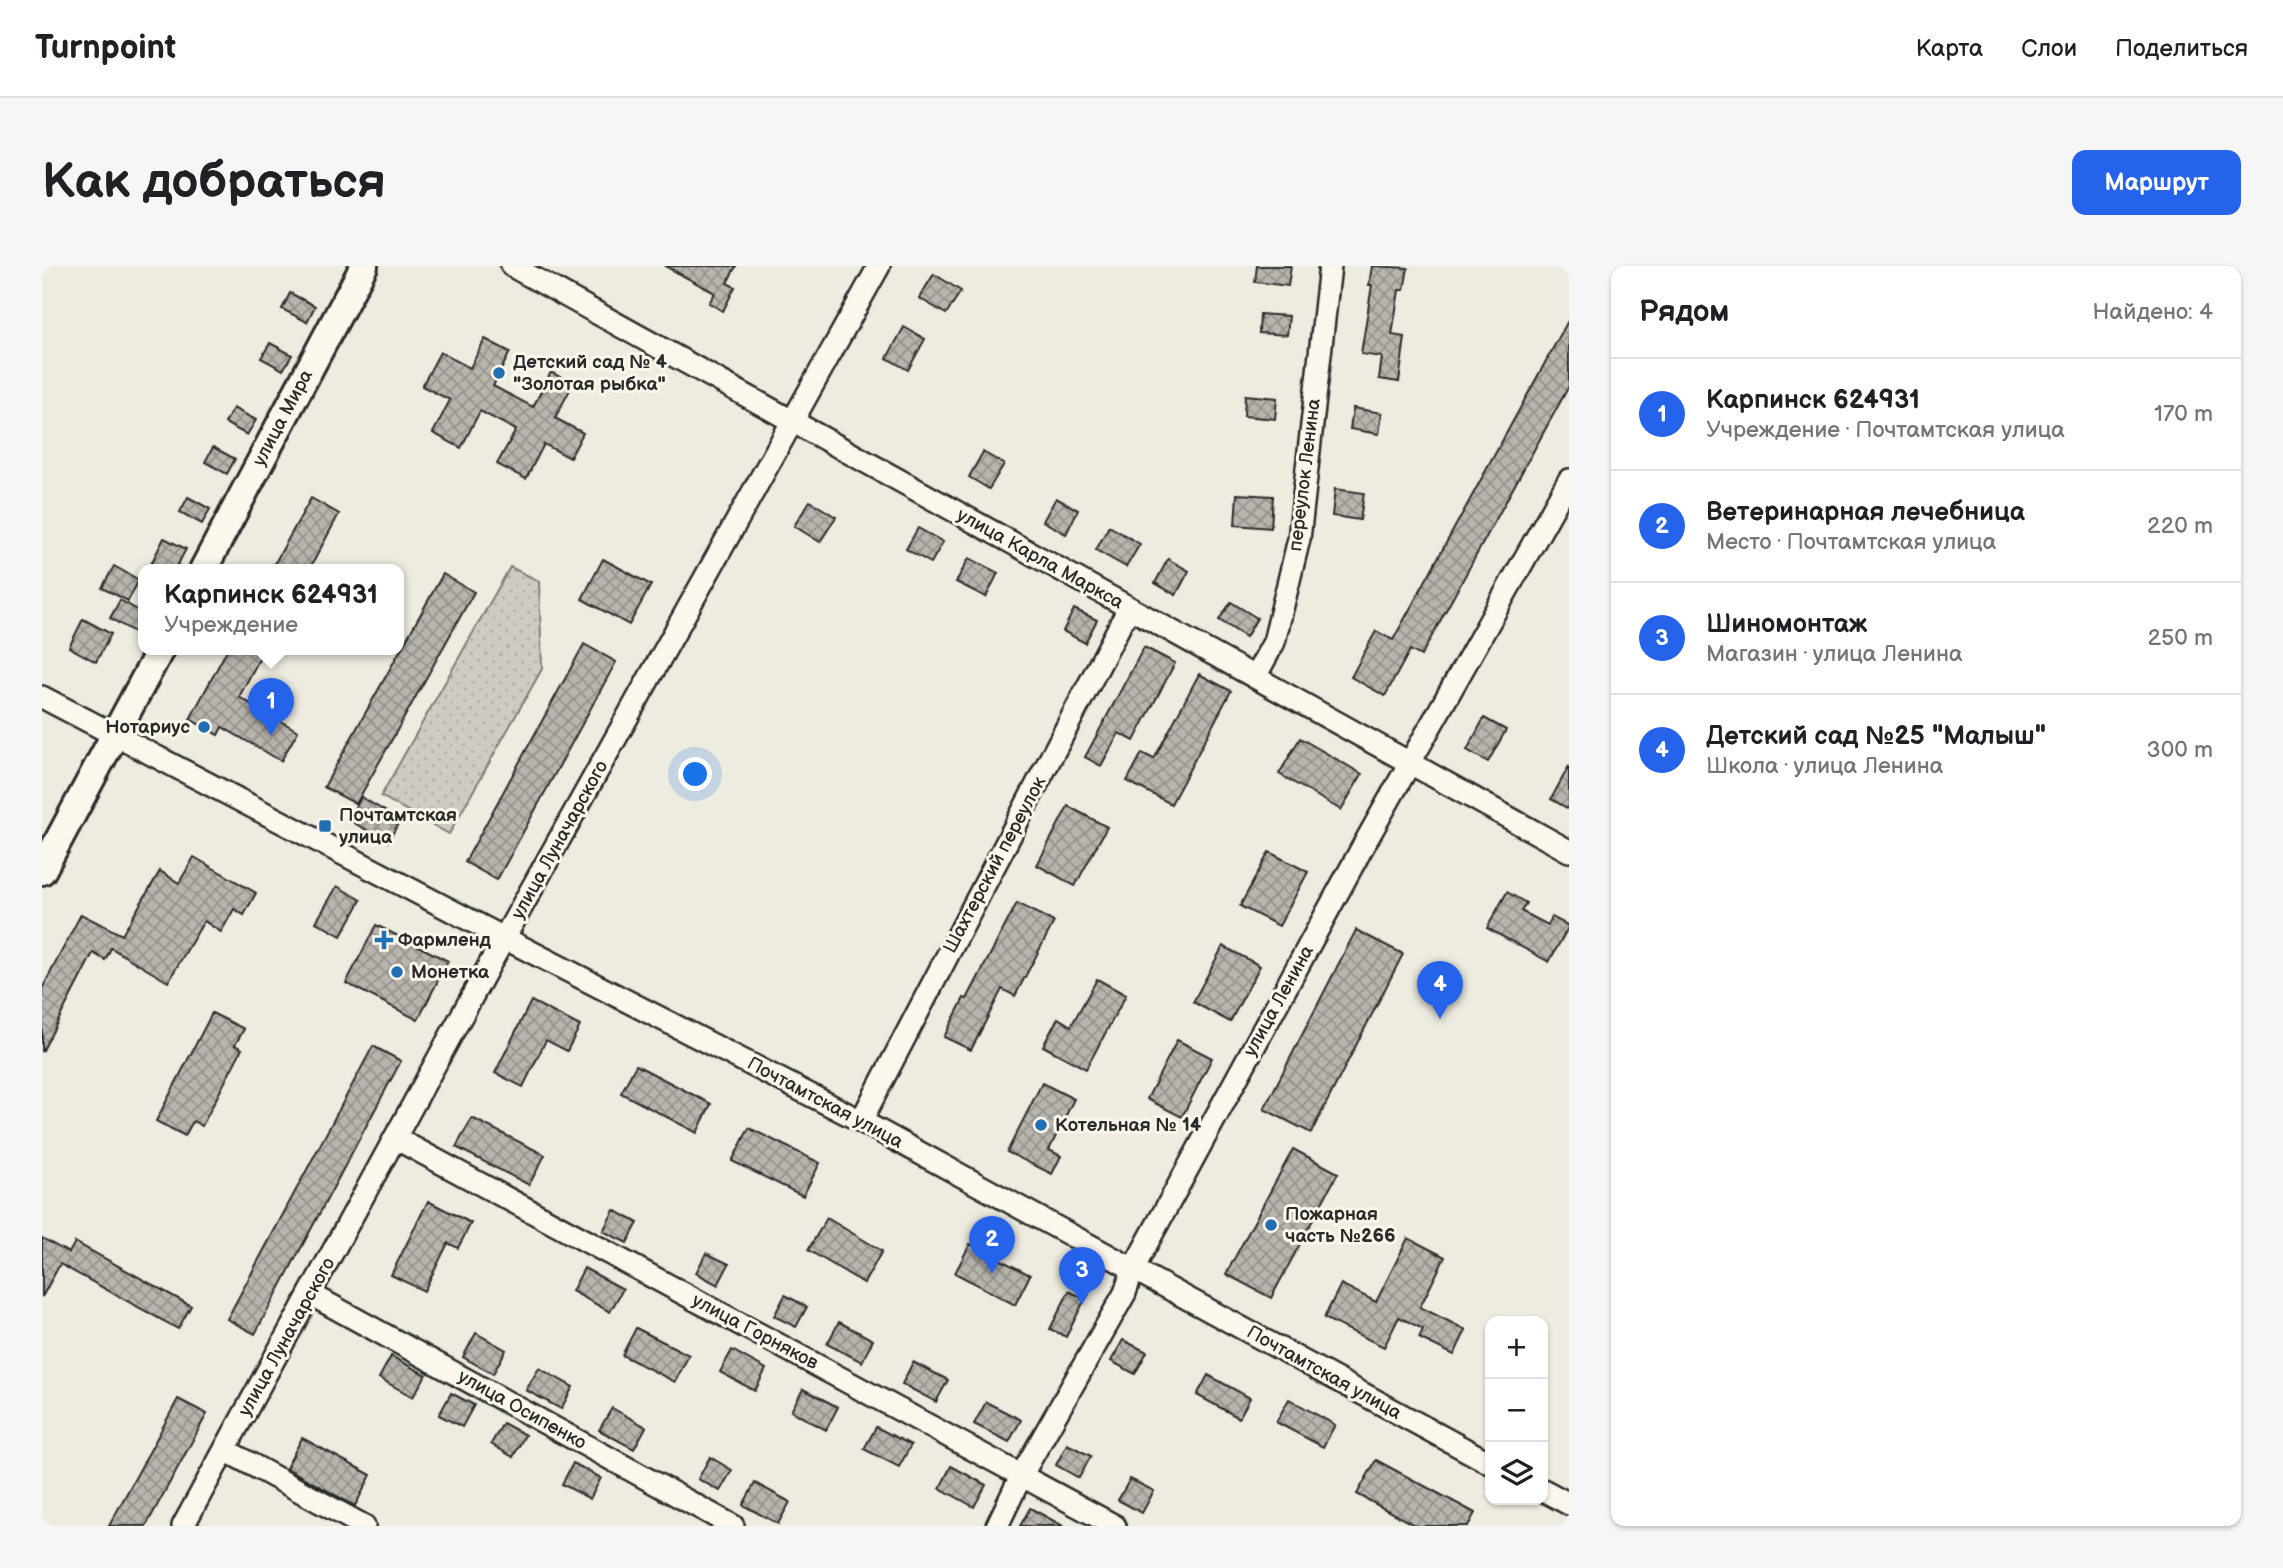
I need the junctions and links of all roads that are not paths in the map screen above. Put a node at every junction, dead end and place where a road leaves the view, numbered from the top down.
1 (364, 266) edge
2 (512, 266) edge
3 (879, 266) edge
4 (1330, 266) edge
5 (793, 421) junction
6 (1569, 480) edge
7 (206, 564) edge
8 (1129, 608) junction
9 (157, 655) edge
10 (1255, 677) junction
11 (42, 697) edge
12 (115, 736) junction
13 (1410, 763) junction
14 (1569, 851) edge
15 (42, 871) edge
16 (506, 939) junction
17 (861, 1121) junction
18 (395, 1138) junction
19 (1132, 1269) junction
20 (310, 1294) junction
21 (225, 1450) junction
22 (1485, 1460) edge
23 (1021, 1476) junction
24 (1548, 1493) edge
25 (1569, 1504) edge
26 (183, 1526) edge
27 (364, 1526) edge
28 (733, 1526) edge
29 (997, 1526) edge
30 (1115, 1526) edge

1 - 7 main road, улица Мира
2 - 5 street, улица Карла Маркса
3 - 5 street, улица Луначарского
4 - 10 street, переулок Ленина
5 - 8 street, улица Карла Маркса
5 - 16 street, улица Луначарского
6 - 13 street, улица Ленина
8 - 10 street, улица Карла Маркса
8 - 17 street, Шахтерский переулок
9 - 12 main road
10 - 13 street, улица Карла Маркса
11 - 12 street, Почтамтская улица
12 - 15 main road
12 - 16 street, Почтамтская улица
13 - 14 street, улица Карла Маркса
13 - 19 street, улица Ленина
16 - 17 street, Почтамтская улица
16 - 18 street, улица Луначарского
17 - 19 street, Почтамтская улица
18 - 20 street, улица Луначарского
18 - 23 street, улица Горняков
19 - 22 street, Почтамтская улица
19 - 23 street, улица Ленина
20 - 21 street, улица Луначарского
20 - 28 street, улица Осипенко
21 - 26 street, улица Луначарского
21 - 27 street
23 - 29 street, улица Ленина
23 - 30 street, улица Горняков
24 - 25 street

